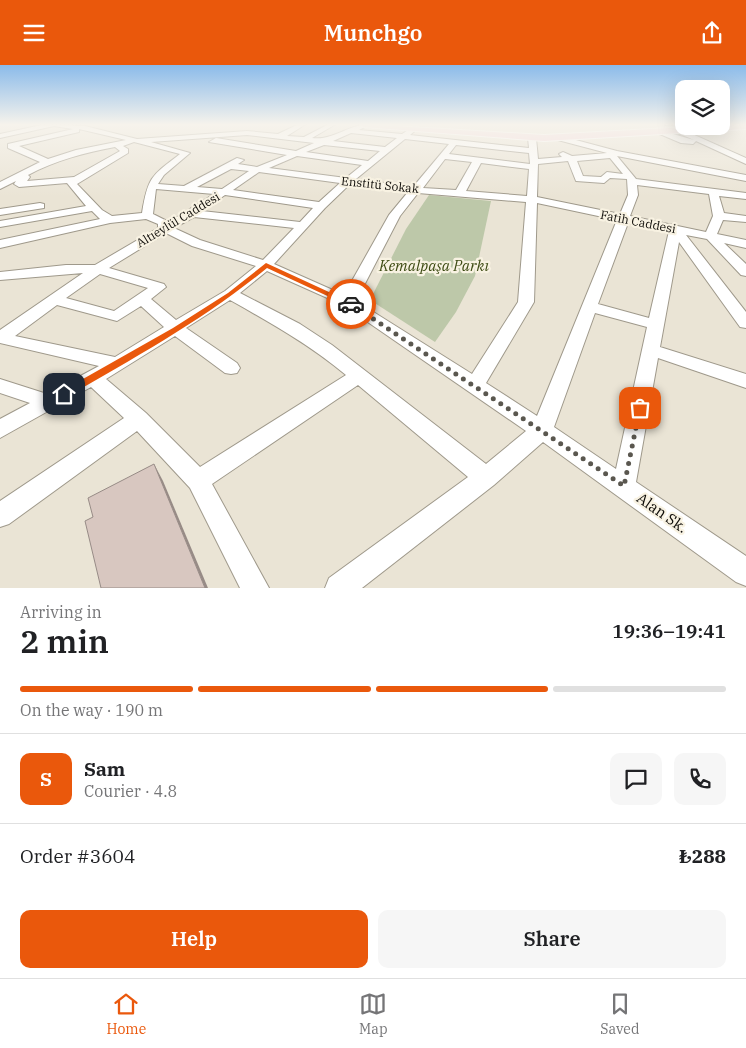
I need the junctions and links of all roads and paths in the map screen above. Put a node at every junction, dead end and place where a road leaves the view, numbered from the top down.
1 (17, 148) edge
2 (80, 148) edge
3 (95, 148) edge
4 (121, 148) edge
5 (169, 148) edge
6 (254, 148) edge
7 (305, 148) edge
8 (354, 148) edge
9 (376, 148) edge
10 (449, 148) edge
11 (532, 148) edge
12 (534, 148) edge
13 (535, 148) edge
14 (597, 148) edge
15 (599, 148) edge
16 (638, 148) edge
17 (720, 148) edge
18 (258, 149) junction
19 (84, 150) junction
20 (389, 150) joint
21 (294, 153) junction
22 (614, 154) junction
23 (443, 156) junction
24 (567, 157) junction
25 (337, 160) junction
26 (478, 160) junction
27 (677, 160) junction
28 (746, 161) edge
29 (48, 162) junction
30 (372, 164) junction
31 (231, 166) junction
32 (257, 170) junction
33 (712, 171) junction
34 (746, 171) edge
35 (18, 177) junction
36 (746, 178) edge
37 (75, 180) junction
38 (632, 180) junction
39 (347, 182) junction
40 (0, 186) edge
41 (151, 186) junction
42 (186, 189) junction
43 (415, 190) junction
44 (223, 192) junction
45 (460, 192) junction
46 (713, 192) junction
47 (746, 196) edge
48 (531, 199) junction
49 (289, 201) junction
50 (92, 206) junction
51 (321, 206) junction
52 (148, 211) junction
53 (0, 212) edge
54 (192, 213) junction
55 (719, 216) junction
56 (623, 219) junction
57 (746, 219) edge
58 (110, 220) junction
59 (270, 222) junction
60 (0, 224) edge
61 (303, 226) junction
62 (164, 228) junction
63 (674, 229) junction
64 (710, 236) junction
65 (0, 244) edge
66 (746, 244) edge
67 (266, 265) junction
68 (98, 269) junction
69 (746, 272) edge
70 (3, 279) edge
71 (230, 295) junction
72 (142, 299) junction
73 (54, 300) junction
74 (348, 302) junction
75 (590, 306) junction
76 (746, 323) edge
77 (656, 325) junction
78 (176, 329) junction
79 (0, 338) edge
80 (652, 350) junction
81 (117, 365) junction
82 (231, 368) dead end
83 (359, 375) junction
84 (93, 378) junction
85 (746, 381) edge
86 (475, 385) junction
87 (0, 386) edge
88 (49, 402) junction
89 (139, 419) junction
90 (0, 429) edge
91 (542, 430) junction
92 (486, 477) junction
93 (198, 481) junction
94 (624, 486) junction
95 (0, 515) edge
96 (746, 572) edge
97 (256, 588) edge
98 (339, 588) edge

1 - 29 street
2 - 19 street
3 - 19 street
4 - 37 street
5 - 41 street
6 - 18 street
7 - 21 street, Altıeylül Caddesi
8 - 25 street
9 - 20 street
10 - 23 street
11 - 26 street
12 - 48 street
13 - 24 street
14 - 24 street
15 - 22 street
16 - 27 street
17 - 28 street
18 - 21 street
18 - 31 street
19 - 29 street
20 - 30 street
21 - 25 street
21 - 32 street, Altıeylül Caddesi
22 - 24 street
22 - 27 street
22 - 38 street
23 - 26 street
23 - 43 street
24 - 38 street
25 - 30 street
26 - 45 street
27 - 33 street
29 - 35 street
30 - 39 street
31 - 32 street, Enstitü Sokak
31 - 42 street
32 - 39 street, Enstitü Sokak
32 - 44 street, Altıeylül Caddesi
33 - 34 street
33 - 36 street
35 - 37 street
35 - 40 street
37 - 50 street
38 - 46 street
38 - 56 street
39 - 43 street, Enstitü Sokak
39 - 51 street
41 - 42 street
41 - 52 street
42 - 44 street
43 - 45 street, Enstitü Sokak
43 - 74 street
44 - 49 street
44 - 54 street, Altıeylül Caddesi
45 - 48 street, Enstitü Sokak
46 - 47 street
46 - 55 street
48 - 56 street, Fatih Caddesi
48 - 86 street
49 - 51 street
49 - 59 street
50 - 52 street
50 - 53 street
50 - 58 street
50 - 60 street
51 - 61 street
52 - 58 street
52 - 62 street, Alan Sk.
54 - 59 street
54 - 62 street, Altıeylül Caddesi
55 - 57 street
55 - 64 street
56 - 63 street, Fatih Caddesi
56 - 75 street
58 - 65 street
59 - 61 street
61 - 67 street
62 - 67 street, Alan Sk.
62 - 68 street, Altıeylül Caddesi
63 - 64 street, Fatih Caddesi
63 - 76 street
63 - 77 street
64 - 66 street, Fatih Caddesi
64 - 69 street
67 - 71 street
67 - 74 street, Alan Sk.
68 - 70 street
68 - 72 street
68 - 73 street, Altıeylül Caddesi
71 - 78 street
71 - 83 street
72 - 73 street
72 - 78 street
73 - 79 street, Altıeylül Caddesi
74 - 86 street, Alan Sk.
75 - 77 street
75 - 91 street
77 - 80 street
78 - 81 street
78 - 82 street
79 - 81 street
80 - 85 street
80 - 94 street
81 - 84 street
83 - 92 street
83 - 93 street
84 - 88 street
84 - 89 street
86 - 91 street, Alan Sk.
87 - 88 street
88 - 90 street
89 - 93 street
89 - 95 street
91 - 92 street
91 - 94 street, Alan Sk.
92 - 98 street
93 - 97 street
94 - 96 street, Alan Sk.

